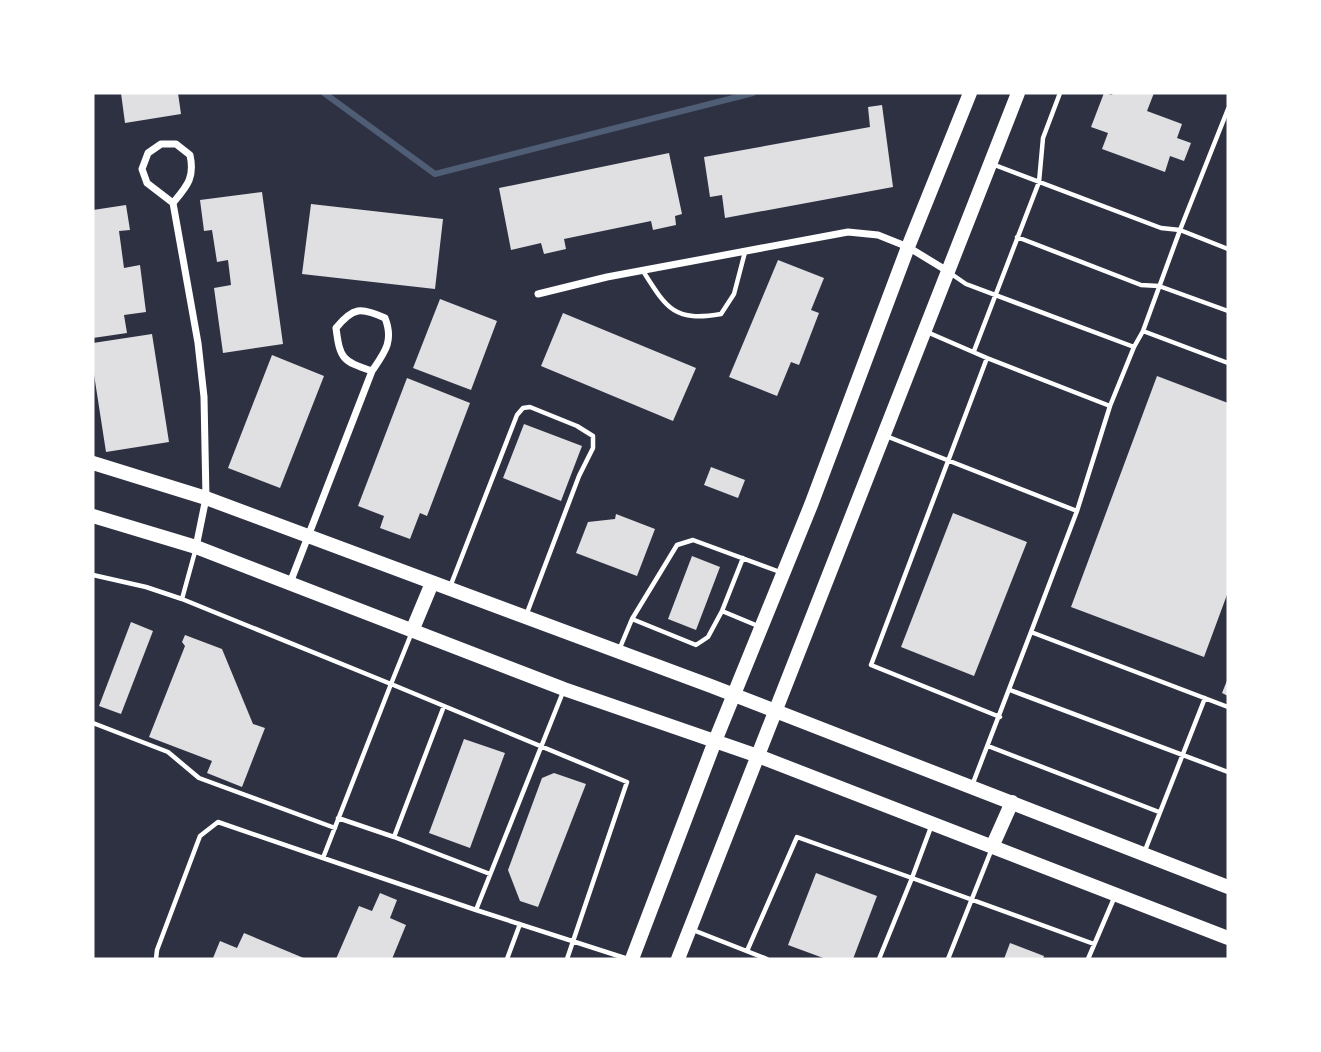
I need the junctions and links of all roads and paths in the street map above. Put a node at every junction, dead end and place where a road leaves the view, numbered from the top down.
1 (970, 93) edge
2 (1018, 93) edge
3 (1060, 93) edge
4 (1228, 109) edge
5 (991, 163) junction
6 (1039, 181) junction
7 (173, 203) junction
8 (1180, 230) junction
9 (1017, 237) junction
10 (908, 247) junction
11 (1228, 248) edge
12 (745, 252) junction
13 (643, 271) junction
14 (949, 272) junction
15 (1159, 286) junction
16 (538, 293) dead end
17 (996, 295) junction
18 (1228, 311) edge
19 (926, 331) junction
20 (1143, 331) junction
21 (1134, 347) junction
22 (974, 351) junction
23 (987, 358) junction
24 (1228, 363) edge
25 (372, 371) junction
26 (1110, 406) junction
27 (885, 436) junction
28 (948, 460) junction
29 (93, 463) edge
30 (206, 498) junction
31 (1077, 511) junction
32 (93, 516) edge
33 (309, 538) junction
34 (196, 547) junction
35 (743, 558) junction
36 (784, 574) junction
37 (93, 575) edge
38 (290, 583) junction
39 (432, 583) junction
40 (449, 589) junction
41 (182, 599) junction
42 (722, 611) junction
43 (526, 618) junction
44 (632, 619) junction
45 (762, 627) junction
46 (412, 631) junction
47 (1031, 632) junction
48 (618, 651) junction
49 (391, 684) junction
50 (565, 689) junction
51 (1010, 690) junction
52 (734, 695) junction
53 (1205, 698) junction
54 (444, 706) junction
55 (1228, 707) edge
56 (777, 711) junction
57 (1000, 717) junction
58 (93, 723) edge
59 (715, 741) junction
60 (541, 746) junction
61 (988, 746) junction
62 (1181, 755) junction
63 (758, 756) junction
64 (1228, 772) edge
65 (971, 786) junction
66 (1012, 803) junction
67 (1159, 812) junction
68 (338, 818) junction
69 (933, 824) junction
70 (335, 828) junction
71 (394, 837) junction
72 (992, 847) junction
73 (1144, 854) junction
74 (323, 858) junction
75 (490, 874) junction
76 (912, 878) junction
77 (1228, 887) edge
78 (1116, 894) junction
79 (972, 898) junction
80 (476, 910) junction
81 (520, 924) junction
82 (690, 929) junction
83 (1228, 938) edge
84 (573, 941) junction
85 (1094, 944) junction
86 (747, 951) junction
87 (156, 959) edge
88 (507, 959) edge
89 (567, 959) edge
90 (630, 959) edge
91 (678, 959) edge
92 (767, 959) edge
93 (879, 959) edge
94 (948, 959) edge
95 (1088, 959) edge

1 - 10 main road
2 - 5 main road
3 - 6 lane
4 - 8 lane
5 - 6 lane
5 - 14 main road
6 - 8 lane
6 - 9 lane
7 - 7 street
7 - 30 street
8 - 11 lane
8 - 15 lane
9 - 15 lane
9 - 17 lane
10 - 12 street
10 - 14 street
10 - 36 main road
12 - 13 street
12 - 13 lane
13 - 16 street
14 - 17 lane
14 - 19 main road
15 - 18 lane
15 - 20 lane
17 - 21 lane
17 - 22 lane
19 - 22 lane
19 - 27 main road
20 - 21 lane
20 - 24 lane
21 - 26 lane
22 - 23 lane
23 - 26 lane
23 - 28 lane
25 - 25 street
25 - 33 street
26 - 31 lane
27 - 28 lane
27 - 56 main road
28 - 31 lane
28 - 57 lane
29 - 30 main road
30 - 33 main road
30 - 34 street
31 - 47 lane
32 - 34 main road
33 - 38 street
33 - 39 main road
34 - 38 main road
34 - 41 lane
35 - 36 lane
35 - 42 lane
35 - 44 lane
36 - 45 main road
37 - 41 lane
38 - 46 main road
39 - 40 main road
39 - 46 main road
40 - 43 main road
40 - 43 lane
41 - 49 lane
42 - 44 lane
42 - 45 lane
43 - 48 main road
44 - 48 lane
45 - 52 main road
46 - 49 lane
46 - 50 main road
47 - 51 lane
47 - 53 lane
48 - 52 main road
49 - 54 lane
49 - 68 lane
50 - 59 main road
50 - 60 lane
51 - 57 lane
51 - 62 lane
52 - 56 main road
52 - 59 main road
53 - 55 lane
53 - 62 lane
54 - 60 lane
54 - 71 lane
56 - 63 main road
56 - 65 main road
57 - 61 lane
58 - 70 lane
59 - 63 main road
59 - 90 main road
60 - 75 lane
60 - 84 lane
61 - 65 lane
61 - 67 lane
62 - 64 lane
62 - 67 lane
63 - 69 main road
63 - 82 main road
65 - 66 main road
66 - 72 main road
66 - 73 main road
67 - 73 lane
68 - 70 lane
68 - 71 lane
69 - 72 main road
69 - 76 lane
70 - 74 lane
71 - 75 lane
72 - 78 main road
72 - 79 lane
73 - 77 main road
74 - 80 lane
74 - 87 lane
75 - 80 lane
76 - 79 lane
76 - 86 lane
76 - 93 lane
78 - 83 main road
78 - 85 lane
79 - 85 lane
79 - 94 lane
80 - 81 lane
81 - 84 lane
81 - 88 lane
82 - 86 lane
82 - 91 main road
84 - 89 lane
84 - 90 lane
85 - 95 lane
86 - 92 lane

